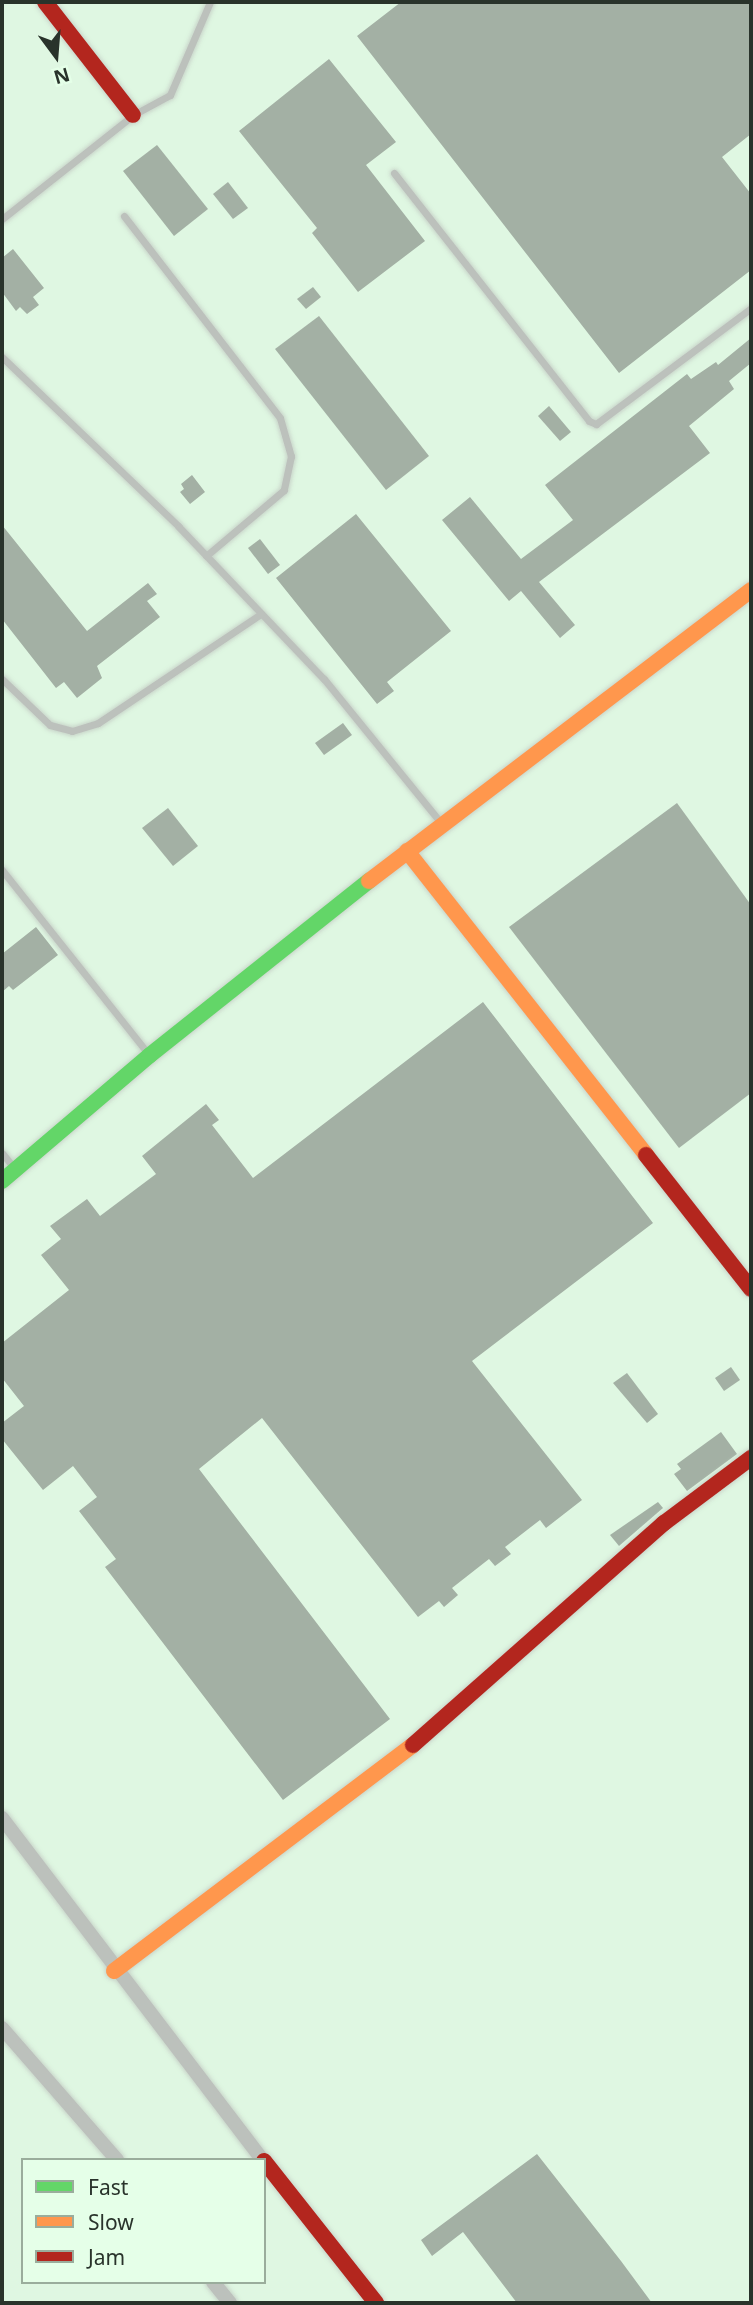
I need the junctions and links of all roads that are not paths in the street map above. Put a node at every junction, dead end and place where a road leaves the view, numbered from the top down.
1 (45, 2) edge
2 (210, 2) edge
3 (133, 115) junction
4 (394, 173) dead end
5 (124, 216) dead end
6 (2, 219) edge
7 (751, 308) edge
8 (2, 356) edge
9 (206, 556) junction
10 (751, 590) edge
11 (261, 614) junction
12 (2, 679) edge
13 (441, 824) junction
14 (407, 851) junction
15 (2, 870) edge
16 (150, 1055) junction
17 (2, 1153) edge
18 (15, 1169) junction
19 (2, 1181) edge
20 (751, 1289) edge
21 (751, 1458) edge
22 (2, 1818) edge
23 (114, 1971) junction
24 (2, 2028) edge
25 (115, 2158) edge
26 (262, 2158) edge
27 (266, 2163) edge
28 (215, 2284) edge
29 (230, 2303) edge
30 (376, 2303) edge

1 - 3 street
2 - 3 lane
3 - 6 lane
4 - 7 lane
5 - 9 lane
8 - 9 lane
9 - 11 lane
10 - 13 street
11 - 12 lane
11 - 13 lane
13 - 14 street
14 - 16 street
14 - 20 street
15 - 16 lane
16 - 18 street
17 - 18 lane
18 - 19 street
21 - 23 street
22 - 23 street
23 - 26 street
24 - 25 street
27 - 30 street
28 - 29 street

